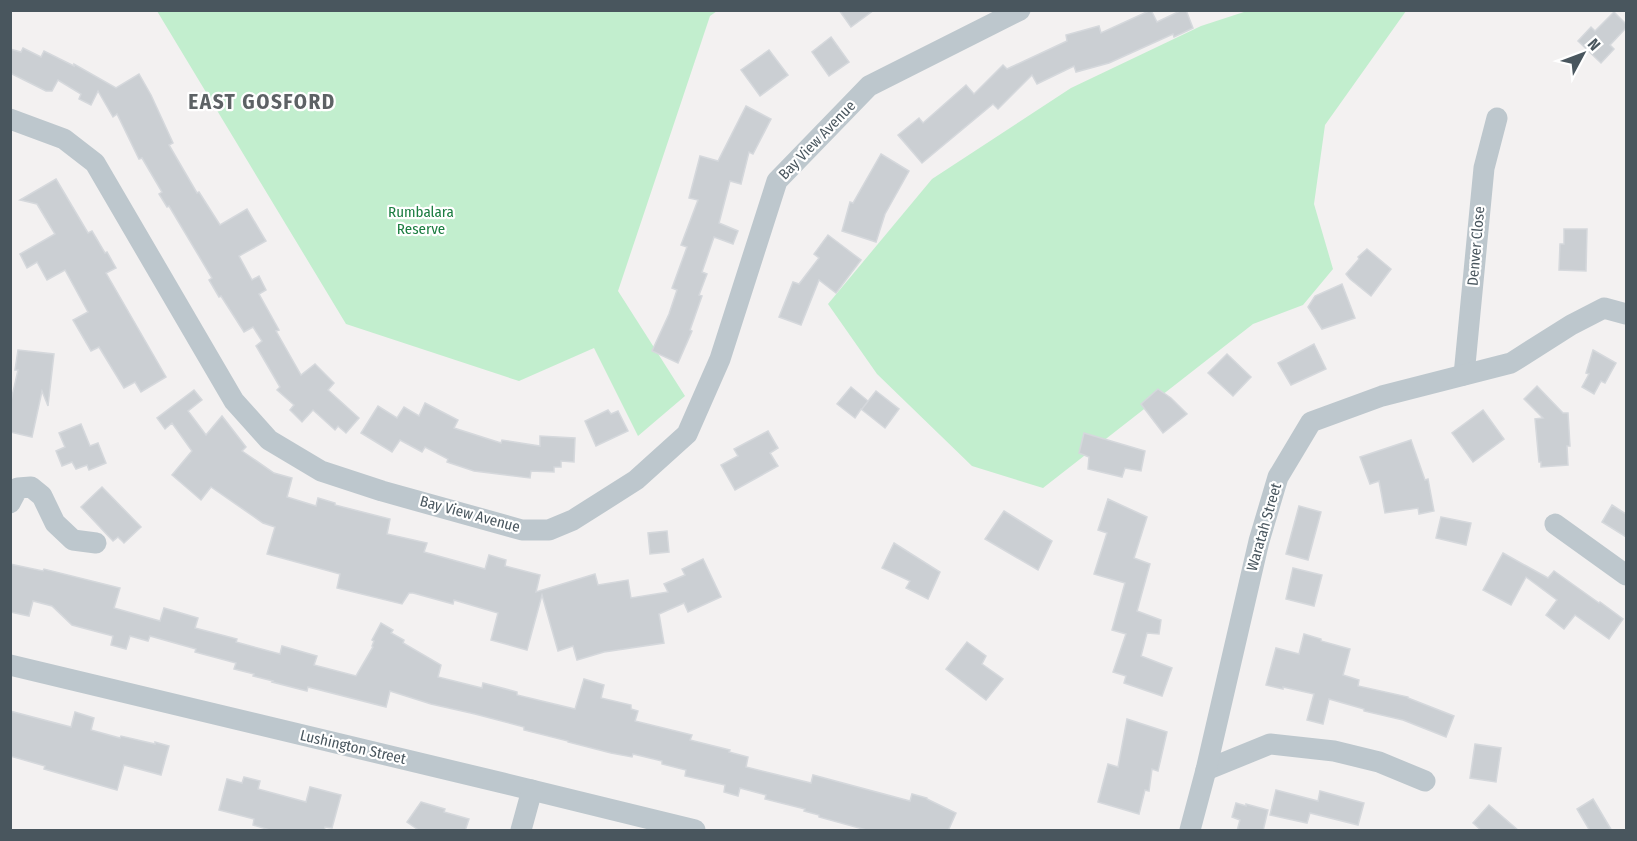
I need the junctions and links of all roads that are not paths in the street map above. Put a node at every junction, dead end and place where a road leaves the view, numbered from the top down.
1 (1020, 10) edge
2 (1497, 118) dead end
3 (10, 119) edge
4 (1626, 314) edge
5 (1464, 375) junction
6 (10, 503) edge
7 (1555, 524) dead end
8 (96, 543) dead end
9 (1626, 575) edge
10 (10, 665) edge
11 (1206, 770) junction
12 (1425, 781) dead end
13 (532, 790) junction
14 (521, 831) edge
15 (695, 831) edge
16 (1190, 831) edge

1 - 3 street, Bay View Avenue
2 - 5 street, Denver Close
4 - 5 street, Waratah Street
5 - 11 street, Waratah Street
6 - 8 street
7 - 9 street
10 - 13 street, Lushington Street
11 - 12 street
11 - 16 street, Waratah Street
13 - 14 street
13 - 15 street, Lushington Street

